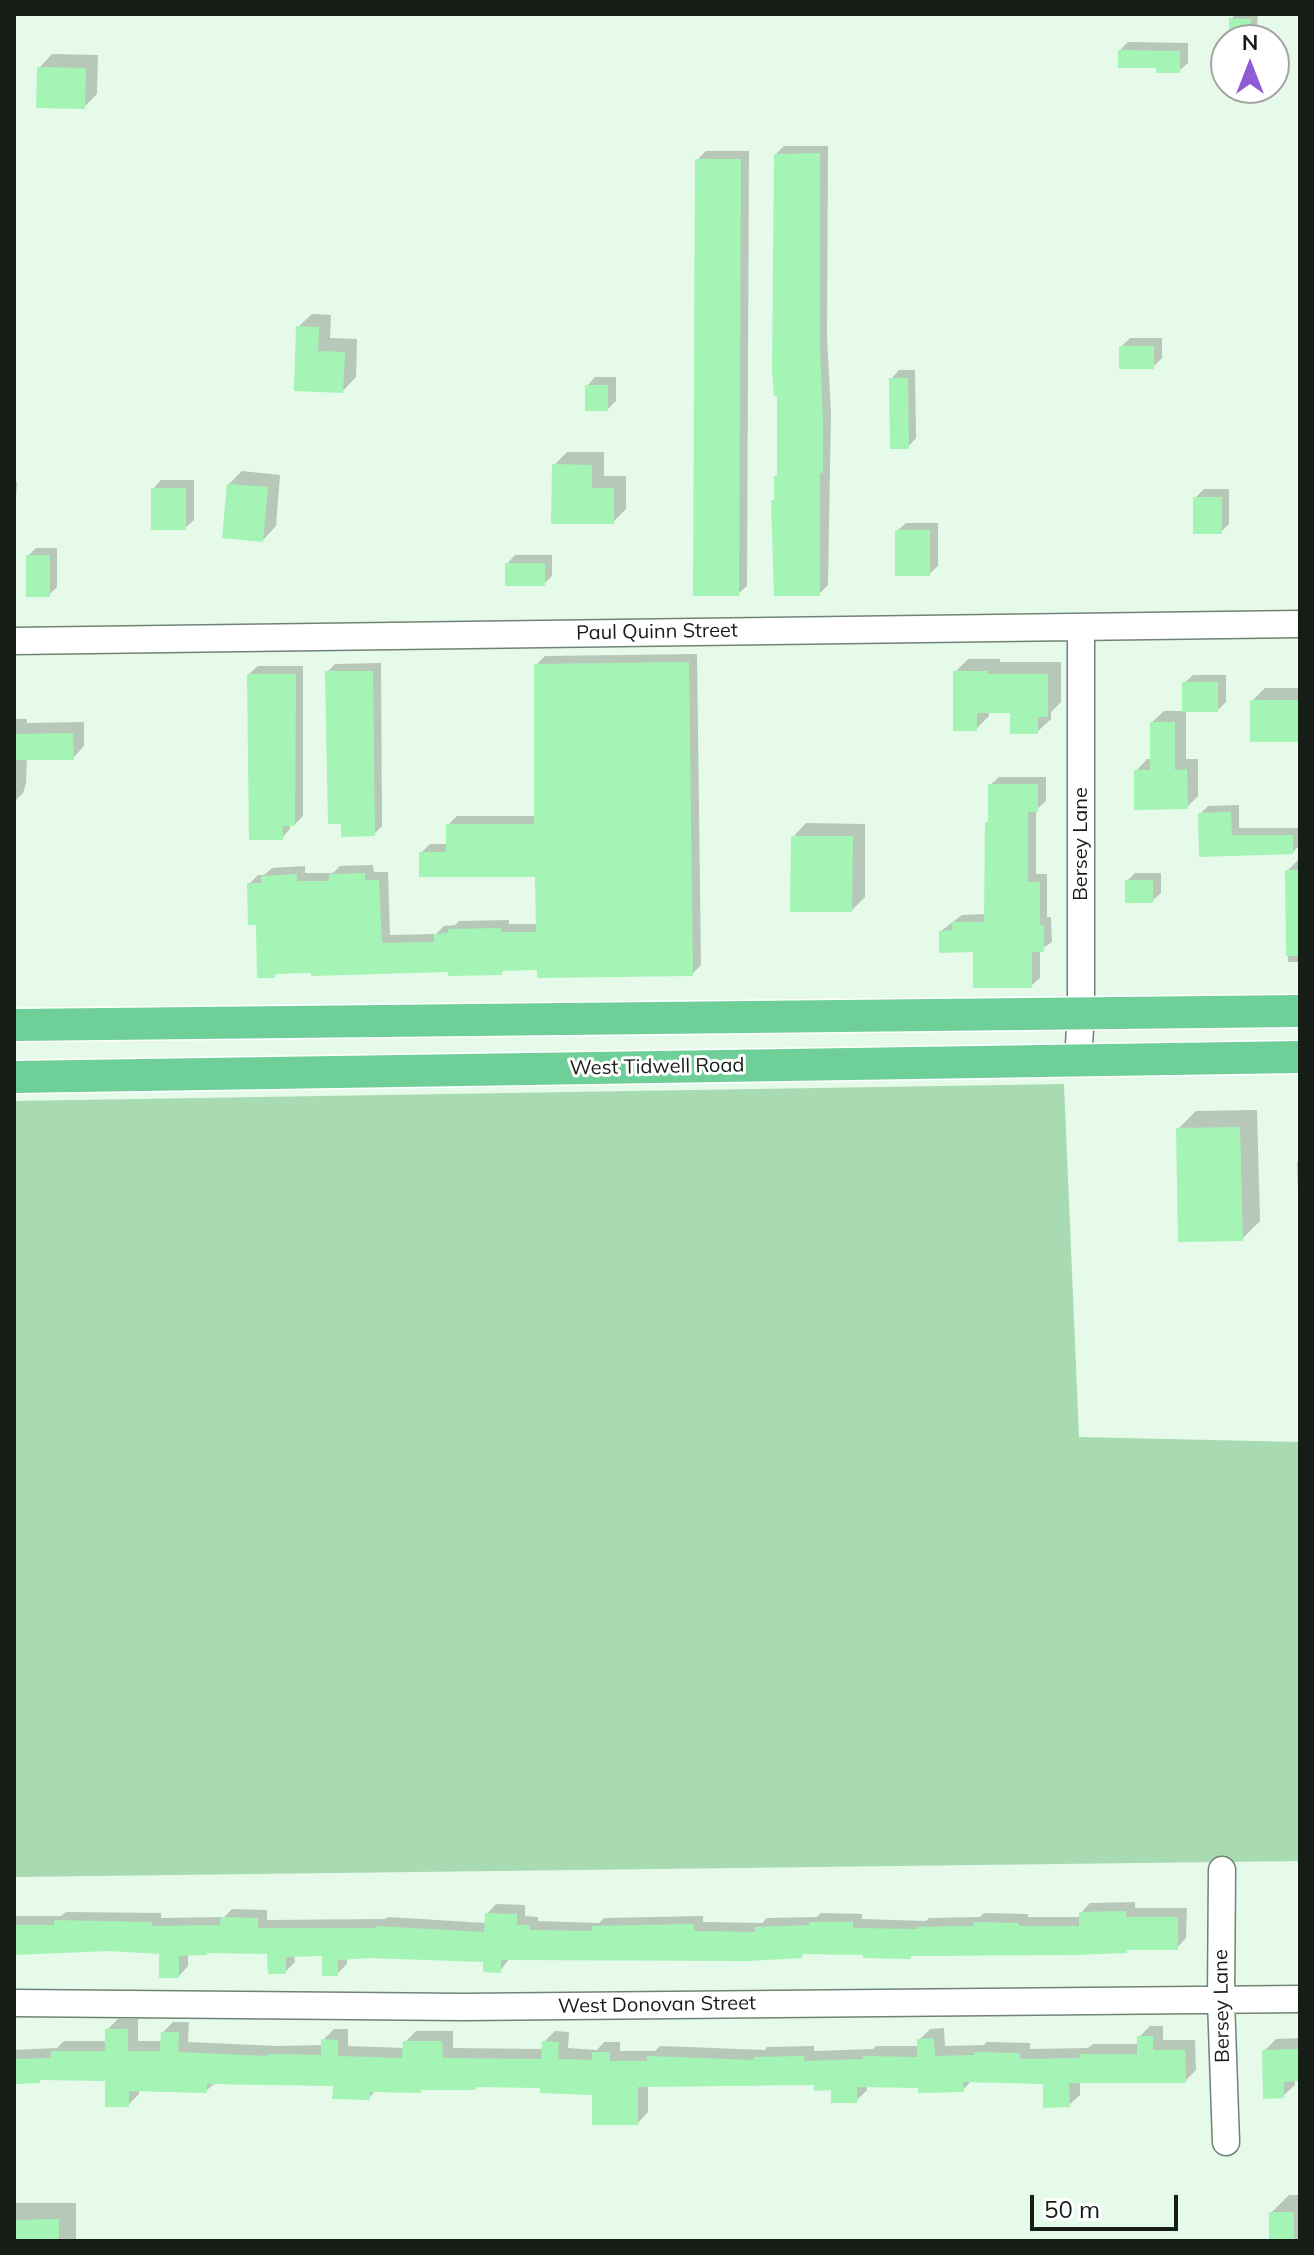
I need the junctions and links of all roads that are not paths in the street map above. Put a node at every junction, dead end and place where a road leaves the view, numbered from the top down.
1 (1300, 624) edge
2 (1081, 628) junction
3 (14, 641) edge
4 (1300, 1011) edge
5 (1081, 1013) junction
6 (765, 1017) junction
7 (136, 1023) junction
8 (14, 1025) edge
9 (1300, 1057) edge
10 (1078, 1060) junction
11 (755, 1066) junction
12 (126, 1076) junction
13 (14, 1077) edge
14 (1222, 1870) dead end
15 (1300, 1999) edge
16 (1221, 2000) junction
17 (14, 2003) edge
18 (1226, 2142) dead end

1 - 2 street, Paul Quinn Street
2 - 3 street, Paul Quinn Street
2 - 5 street, Bersey Lane
4 - 5 main road
5 - 6 main road
5 - 10 street, Bersey Lane
6 - 7 main road
6 - 11 main road
7 - 8 main road
7 - 12 main road
9 - 10 main road, West Tidwell Road
10 - 11 main road, West Tidwell Road
11 - 12 main road, West Tidwell Road
12 - 13 main road, West Tidwell Road
14 - 16 street, Bersey Lane
15 - 16 street, West Donovan Street
16 - 17 street, West Donovan Street
16 - 18 street, Bersey Lane

